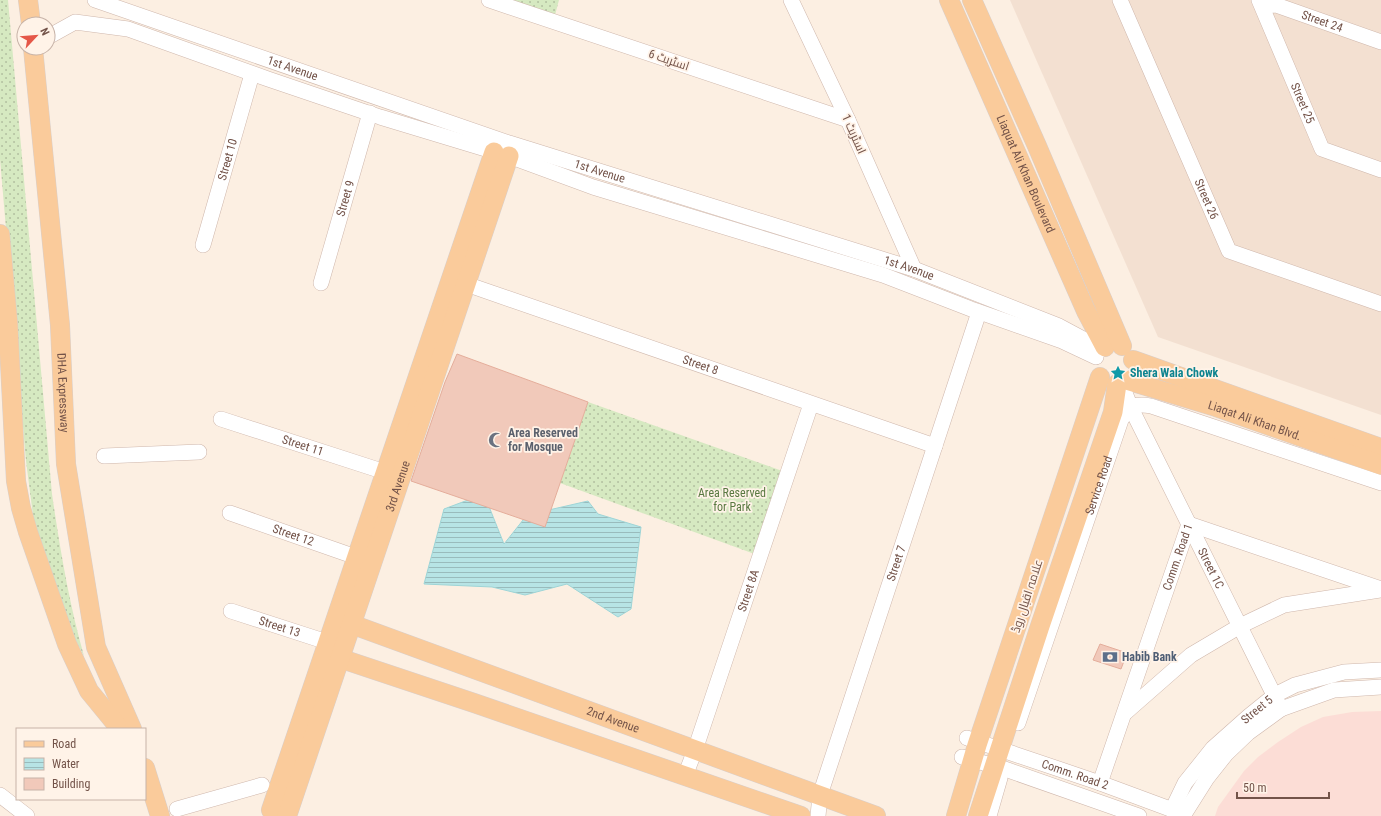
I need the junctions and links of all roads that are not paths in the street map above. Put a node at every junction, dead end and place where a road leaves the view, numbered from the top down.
1 (28, 0) edge
2 (95, 0) edge
3 (489, 0) edge
4 (792, 0) edge
5 (949, 0) edge
6 (972, 0) edge
7 (1120, 0) edge
8 (1260, 3) edge
9 (29, 16) edge
10 (56, 33) edge
11 (1381, 42) edge
12 (36, 56) edge
13 (252, 74) junction
14 (370, 113) junction
15 (848, 120) junction
16 (501, 154) junction
17 (1381, 170) edge
18 (0, 234) edge
19 (203, 245) dead end
20 (914, 269) junction
21 (321, 283) dead end
22 (466, 284) junction
23 (1381, 304) edge
24 (979, 312) junction
25 (1112, 352) junction
26 (1116, 381) junction
27 (811, 404) junction
28 (1131, 408) junction
29 (220, 419) dead end
30 (935, 446) junction
31 (1381, 448) edge
32 (199, 452) dead end
33 (104, 456) dead end
34 (1381, 465) edge
35 (385, 472) junction
36 (1381, 483) edge
37 (230, 513) dead end
38 (1189, 524) junction
39 (356, 557) junction
40 (1381, 589) edge
41 (231, 611) dead end
42 (351, 624) junction
43 (1240, 626) junction
44 (327, 642) junction
45 (339, 658) junction
46 (1381, 670) edge
47 (1381, 687) edge
48 (1275, 695) junction
49 (1282, 709) junction
50 (1125, 713) junction
51 (117, 728) edge
52 (132, 728) edge
53 (970, 749) junction
54 (695, 750) junction
55 (1001, 759) junction
56 (146, 770) edge
57 (684, 776) junction
58 (1100, 783) junction
59 (262, 785) dead end
60 (0, 794) edge
61 (820, 795) junction
62 (142, 800) edge
63 (168, 812) edge
64 (279, 813) edge
65 (1179, 813) edge
66 (27, 816) edge
67 (146, 816) edge
68 (801, 816) edge
69 (818, 816) edge
70 (876, 816) edge
71 (956, 816) edge
72 (978, 816) edge
73 (989, 816) edge
74 (1139, 816) edge

1 - 9 main road
2 - 20 street, 1st Avenue
3 - 15 street, اسٹریٹ 6
4 - 15 street, اسٹریٹ 1
5 - 25 main road, Liaquat Ali Khan Boulevard
6 - 25 main road, Liaquat Ali Khan Boulevard
7 - 23 street, Street 26
8 - 11 street, Street 24
8 - 17 street, Street 25
10 - 13 street
12 - 52 main road, DHA Expressway
13 - 14 street
13 - 19 street, Street 10
14 - 16 street
14 - 21 street, Street 9
15 - 20 street, اسٹریٹ 1
16 - 22 main road, 3rd Avenue
16 - 24 street
16 - 35 main road, 3rd Avenue
18 - 51 main road
20 - 25 street, 1st Avenue
22 - 27 street, Street 8
22 - 42 main road, 3rd Avenue
24 - 25 street
24 - 30 street, Street 7
25 - 26 main road
25 - 26 main road
25 - 31 main road, Liaqat Ali Khan Blvd.
26 - 28 street, Street 1C
26 - 34 main road, Liaqat Ali Khan Blvd.
26 - 53 main road, علامہ اقبال روڈ
26 - 55 main road
27 - 30 street, Street 8
27 - 54 street, Street 8A
28 - 36 street
28 - 38 street, Street 1C
28 - 55 street, Service Road
29 - 35 street, Street 11
30 - 61 street, Street 7
32 - 33 street
35 - 39 main road, 3rd Avenue
37 - 39 street, Street 12
38 - 40 street, Comm. Road 1
38 - 43 street, Street 1C
38 - 50 street, Comm. Road 1
39 - 44 main road, 3rd Avenue
40 - 43 street
41 - 44 street, Street 13
42 - 45 main road, 3rd Avenue
42 - 54 main road, 2nd Avenue
43 - 48 street, Street 1C
43 - 50 street
44 - 64 main road, 3rd Avenue
45 - 57 main road
45 - 64 main road, 3rd Avenue
46 - 48 street, Street 5
47 - 49 street, Street 5
48 - 49 street, Street 1C
48 - 65 street, Street 5
49 - 65 street, Street 5
50 - 58 street, Comm. Road 1
53 - 55 street, Comm. Road 2
53 - 71 main road, علامہ اقبال روڈ
54 - 57 street, Street 8A
54 - 61 main road, 2nd Avenue
55 - 58 street, Comm. Road 2
55 - 72 main road
55 - 73 street, Service Road
55 - 74 street, Comm. Road 2
56 - 63 main road
57 - 68 main road
58 - 65 street, Comm. Road 2
59 - 63 street
60 - 66 street
61 - 69 street, Street 7
61 - 70 main road, 2nd Avenue
62 - 67 main road

